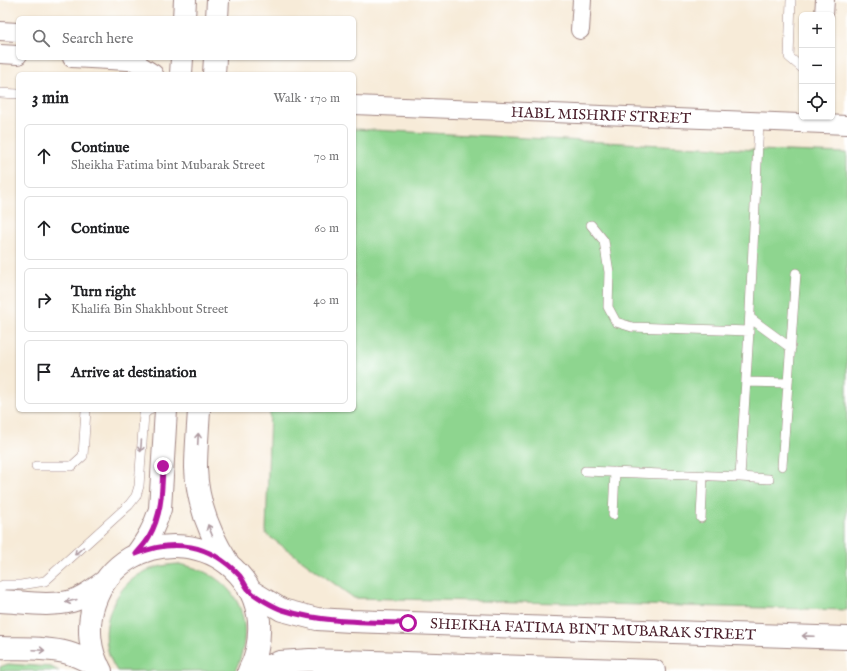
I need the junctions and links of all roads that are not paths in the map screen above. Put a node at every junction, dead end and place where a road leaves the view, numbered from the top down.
1 (218, 0) edge
2 (582, 0) edge
3 (791, 0) edge
4 (825, 0) edge
5 (824, 12) edge
6 (217, 16) edge
7 (580, 30) dead end
8 (0, 31) edge
9 (16, 32) edge
10 (0, 54) edge
11 (16, 55) edge
12 (135, 60) edge
13 (182, 60) edge
14 (799, 65) edge
15 (151, 72) edge
16 (181, 72) edge
17 (0, 93) edge
18 (16, 94) edge
19 (356, 105) edge
20 (759, 121) junction
21 (820, 121) edge
22 (847, 125) edge
23 (591, 225) dead end
24 (796, 273) dead end
25 (750, 318) junction
26 (749, 331) junction
27 (791, 348) junction
28 (746, 382) junction
29 (788, 383) junction
30 (86, 412) edge
31 (146, 412) edge
32 (166, 412) edge
33 (199, 412) edge
34 (36, 466) dead end
35 (782, 466) dead end
36 (585, 471) dead end
37 (615, 472) junction
38 (703, 476) junction
39 (740, 477) junction
40 (769, 479) dead end
41 (613, 515) dead end
42 (701, 518) dead end
43 (136, 554) junction
44 (228, 564) junction
45 (104, 582) junction
46 (0, 588) edge
47 (249, 590) junction
48 (0, 601) edge
49 (847, 638) edge
50 (0, 648) edge
51 (100, 669) edge
52 (249, 671) edge
53 (257, 671) edge
54 (654, 671) edge

1 - 6 main road
2 - 7 street
3 - 14 lane
4 - 5 street
8 - 9 street
10 - 11 street
12 - 15 street
13 - 16 main road
17 - 18 lane
19 - 20 street, HABL MISHRIF STREET
20 - 21 street, HABL MISHRIF STREET
20 - 25 lane
21 - 22 street, HABL MISHRIF STREET
23 - 26 lane
24 - 27 lane
25 - 26 lane
25 - 27 lane
26 - 28 lane
27 - 29 lane
28 - 29 lane
28 - 39 lane
29 - 35 lane
30 - 34 lane
31 -> 46 lane
32 - 43 main road
44 -> 33 main road
36 - 37 lane
37 - 38 lane
37 - 41 lane
38 - 39 lane
38 - 42 lane
39 - 40 lane
43 - 44 main road
43 - 45 main road
44 - 47 main road
45 -> 48 main road
45 - 51 main road
49 -> 47 main road, SHEIKHA FATIMA BINT MUBARAK STREET
47 - 52 main road
50 -> 51 main road
53 - 54 main road

